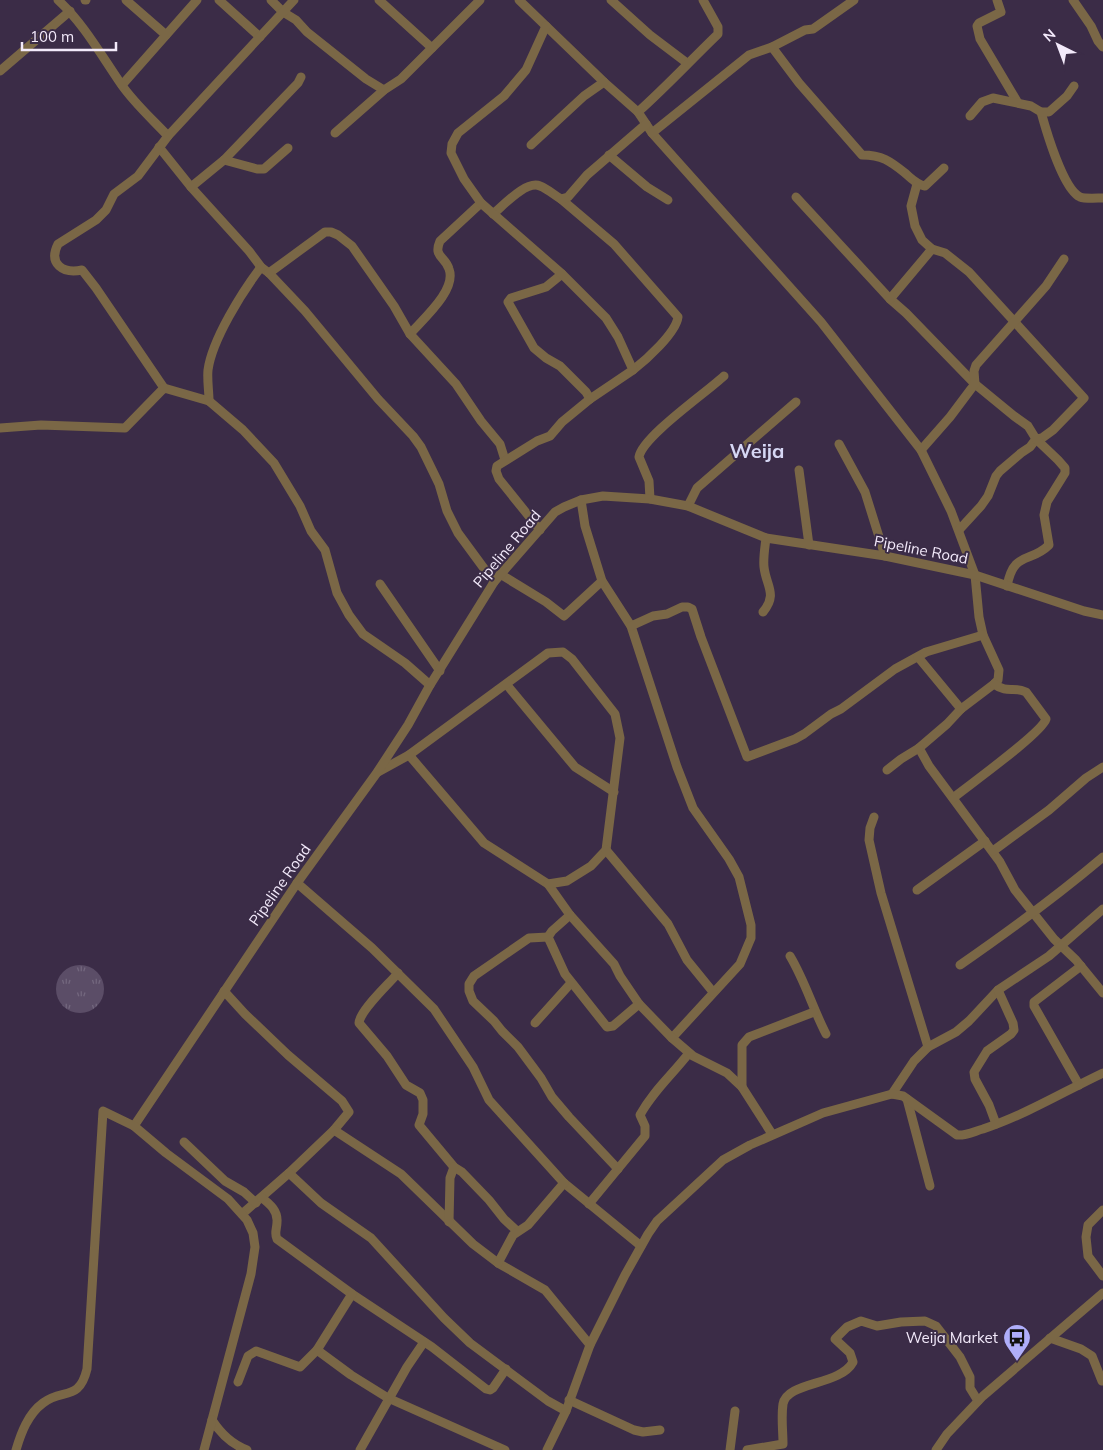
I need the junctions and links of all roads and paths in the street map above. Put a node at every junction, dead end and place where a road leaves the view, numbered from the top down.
1 (58, 0) edge
2 (126, 0) edge
3 (196, 0) edge
4 (219, 0) edge
5 (271, 0) edge
6 (294, 0) edge
7 (379, 0) edge
8 (480, 0) edge
9 (519, 0) edge
10 (611, 0) edge
11 (703, 0) edge
12 (854, 0) edge
13 (997, 0) edge
14 (1073, 0) edge
15 (70, 10) junction
16 (283, 12) junction
17 (546, 26) junction
18 (166, 35) junction
19 (260, 37) junction
20 (432, 48) junction
21 (772, 48) junction
22 (1103, 48) edge
23 (687, 63) junction
24 (0, 71) edge
25 (300, 78) dead end
26 (604, 82) junction
27 (122, 85) junction
28 (1074, 86) dead end
29 (384, 90) junction
30 (1018, 103) junction
31 (638, 112) junction
32 (1041, 112) junction
33 (970, 116) dead end
34 (646, 124) junction
35 (335, 133) dead end
36 (652, 133) junction
37 (168, 136) junction
38 (532, 145) dead end
39 (158, 147) junction
40 (288, 148) dead end
41 (609, 155) junction
42 (224, 160) junction
43 (944, 168) dead end
44 (917, 184) junction
45 (191, 187) junction
46 (796, 197) dead end
47 (1103, 198) edge
48 (561, 199) junction
49 (668, 200) dead end
50 (481, 203) junction
51 (493, 214) junction
52 (932, 249) junction
53 (1064, 259) dead end
54 (261, 267) junction
55 (269, 273) junction
56 (562, 274) junction
57 (890, 299) junction
58 (1014, 321) junction
59 (410, 334) junction
60 (633, 370) junction
61 (724, 376) dead end
62 (975, 384) junction
63 (164, 388) junction
64 (590, 399) junction
65 (209, 401) junction
66 (796, 402) dead end
67 (0, 428) edge
68 (1036, 439) junction
69 (839, 444) dead end
70 (921, 450) junction
71 (505, 460) junction
72 (799, 470) dead end
73 (650, 499) junction
74 (582, 500) junction
75 (688, 506) junction
76 (540, 530) junction
77 (959, 530) junction
78 (766, 538) junction
79 (809, 545) junction
80 (886, 556) junction
81 (500, 574) junction
82 (975, 575) junction
83 (602, 581) junction
84 (494, 582) junction
85 (380, 584) dead end
86 (1007, 586) junction
87 (763, 612) dead end
88 (1103, 615) edge
89 (631, 626) junction
90 (984, 635) junction
91 (918, 657) junction
92 (440, 671) junction
93 (430, 684) junction
94 (994, 684) junction
95 (507, 685) junction
96 (961, 709) junction
97 (919, 748) junction
98 (410, 755) junction
99 (1103, 767) edge
100 (887, 770) dead end
101 (376, 774) junction
102 (614, 792) junction
103 (952, 798) junction
104 (874, 816) dead end
105 (985, 841) junction
106 (606, 850) junction
107 (993, 851) junction
108 (1103, 857) edge
109 (297, 883) junction
110 (548, 884) junction
111 (916, 890) dead end
112 (1103, 909) edge
113 (1034, 913) junction
114 (570, 915) junction
115 (548, 937) junction
116 (1061, 945) junction
117 (790, 956) dead end
118 (960, 965) dead end
119 (1081, 966) junction
120 (398, 973) junction
121 (571, 983) junction
122 (998, 990) junction
123 (224, 991) junction
124 (713, 992) junction
125 (1103, 994) edge
126 (639, 1004) junction
127 (814, 1012) junction
128 (535, 1023) dead end
129 (826, 1034) dead end
130 (672, 1038) junction
131 (928, 1046) junction
132 (689, 1053) junction
133 (1103, 1073) edge
134 (1079, 1085) junction
135 (742, 1087) junction
136 (892, 1094) junction
137 (907, 1099) junction
138 (996, 1124) junction
139 (134, 1126) junction
140 (334, 1130) junction
141 (772, 1134) junction
142 (184, 1142) dead end
143 (454, 1167) junction
144 (618, 1169) junction
145 (289, 1173) junction
146 (564, 1183) junction
147 (930, 1186) dead end
148 (259, 1200) junction
149 (589, 1204) junction
150 (1103, 1210) edge
151 (242, 1214) junction
152 (449, 1222) junction
153 (517, 1232) junction
154 (641, 1246) junction
155 (498, 1263) junction
156 (1103, 1276) edge
157 (352, 1294) junction
158 (1102, 1296) edge
159 (1050, 1338) junction
160 (424, 1342) junction
161 (590, 1345) junction
162 (317, 1350) junction
163 (506, 1369) junction
164 (1102, 1380) edge
165 (238, 1382) dead end
166 (388, 1398) junction
167 (569, 1400) junction
168 (978, 1401) junction
169 (735, 1410) dead end
170 (566, 1411) junction
171 (212, 1420) junction
172 (660, 1430) dead end
173 (242, 1449) edge
174 (16, 1450) edge
175 (204, 1450) edge
176 (360, 1450) edge
177 (505, 1450) edge
178 (547, 1450) edge
179 (730, 1450) edge
180 (747, 1450) edge
181 (936, 1450) edge

1 - 15 street
2 - 18 street
3 - 18 street
4 - 19 street
5 - 16 street
6 - 16 street
7 - 20 street
8 - 20 street
9 - 17 street
10 - 23 street
11 - 23 street
12 - 21 street
13 - 30 street
14 - 22 street
15 - 24 street
15 - 27 street
16 - 19 street
16 - 29 street
17 - 26 street
17 - 50 street
18 - 27 street
19 - 37 street
20 - 29 street
21 - 36 street
21 - 44 street
23 - 31 street
25 - 42 street
26 - 31 street
26 - 38 street
27 - 37 street
28 - 32 street
29 - 35 street
30 - 32 street
30 - 33 street
31 - 34 street
32 - 47 street
34 - 36 street
34 - 41 street
36 - 70 street
37 - 39 street
39 - 45 street
39 - 63 street
40 - 42 street
41 - 48 street
41 - 49 street
42 - 45 street
43 - 44 street
44 - 52 street
45 - 54 street
46 - 57 street
48 - 51 street
48 - 60 street
50 - 51 street
50 - 59 street
51 - 56 street
52 - 57 street
52 - 58 street
53 - 58 street
54 - 55 street
54 - 65 street
55 - 59 street
55 - 84 street
56 - 60 street
56 - 64 street
57 - 62 street
58 - 62 street
58 - 68 street
59 - 71 street
60 - 64 street
61 - 73 street
62 - 68 street
62 - 70 street
63 - 65 street
63 - 67 street
64 - 71 street
65 - 93 street
66 - 75 street
68 - 77 street
68 - 86 street
69 - 80 street
70 - 77 street
71 - 76 street
72 - 79 street
73 - 74 street, Pipeline Road
73 - 75 street, Pipeline Road
74 - 76 street, Pipeline Road
74 - 83 street
75 - 78 street, Pipeline Road
76 - 81 street, Pipeline Road
77 - 82 street
78 - 79 street, Pipeline Road
78 - 87 street
79 - 80 street, Pipeline Road
80 - 82 street, Pipeline Road
81 - 83 street
81 - 84 street, Pipeline Road
82 - 86 street, Pipeline Road
82 - 90 street
83 - 89 street
84 - 92 street, Pipeline Road
85 - 92 street
86 - 88 street, Pipeline Road
89 - 91 street
89 - 124 street
90 - 91 street
90 - 94 street
91 - 96 street
92 - 93 street, Pipeline Road
93 - 101 street, Pipeline Road
94 - 96 street
94 - 103 street
95 - 98 street
95 - 102 street
95 - 102 street
96 - 97 street
97 - 100 street
97 - 103 street
98 - 101 street
98 - 110 street
99 - 107 street
101 - 109 street, Pipeline Road
102 - 106 street
103 - 105 street
104 - 131 street
105 - 107 street
105 - 111 street
106 - 110 street
106 - 124 street
107 - 113 street
108 - 113 street
109 - 120 street
109 - 123 street, Pipeline Road
110 - 114 street
112 - 116 street
113 - 116 street
113 - 118 street
114 - 115 street
114 - 126 street
115 - 121 street
115 - 144 street
116 - 119 street
116 - 122 street
117 - 127 street
119 - 125 street
119 - 134 street
120 - 143 street
120 - 146 street
121 - 126 street
121 - 128 street
122 - 131 street
122 - 138 street
123 - 139 street, Pipeline Road
123 - 140 street
124 - 130 street
126 - 130 street
127 - 129 street
127 - 135 street
130 - 132 street
131 - 136 street
132 - 135 street
132 - 144 street
133 - 134 street
134 - 138 street
135 - 141 street
136 - 137 street
136 - 141 street
137 - 138 street
137 - 147 street
139 - 151 street
139 - 174 street
140 - 145 street
140 - 152 street
141 - 154 street
142 - 148 street
143 - 152 street
143 - 153 street
144 - 149 street
145 - 148 street
145 - 163 street
146 - 149 street
146 - 153 street
148 - 151 street
148 - 157 street
149 - 154 street
150 - 156 street
151 - 171 street
152 - 155 street
153 - 155 street
154 - 161 street
155 - 161 street
157 - 160 street
157 - 162 street
158 - 159 street
159 - 164 street
159 - 168 street
160 - 163 street
160 - 166 street
161 - 167 street
162 - 165 street
162 - 166 street
163 - 170 street
166 - 176 street
166 - 177 street
167 - 170 street
167 - 172 street
168 - 180 street
168 - 181 street
169 - 179 street
170 - 178 street
171 - 173 street
171 - 175 street

